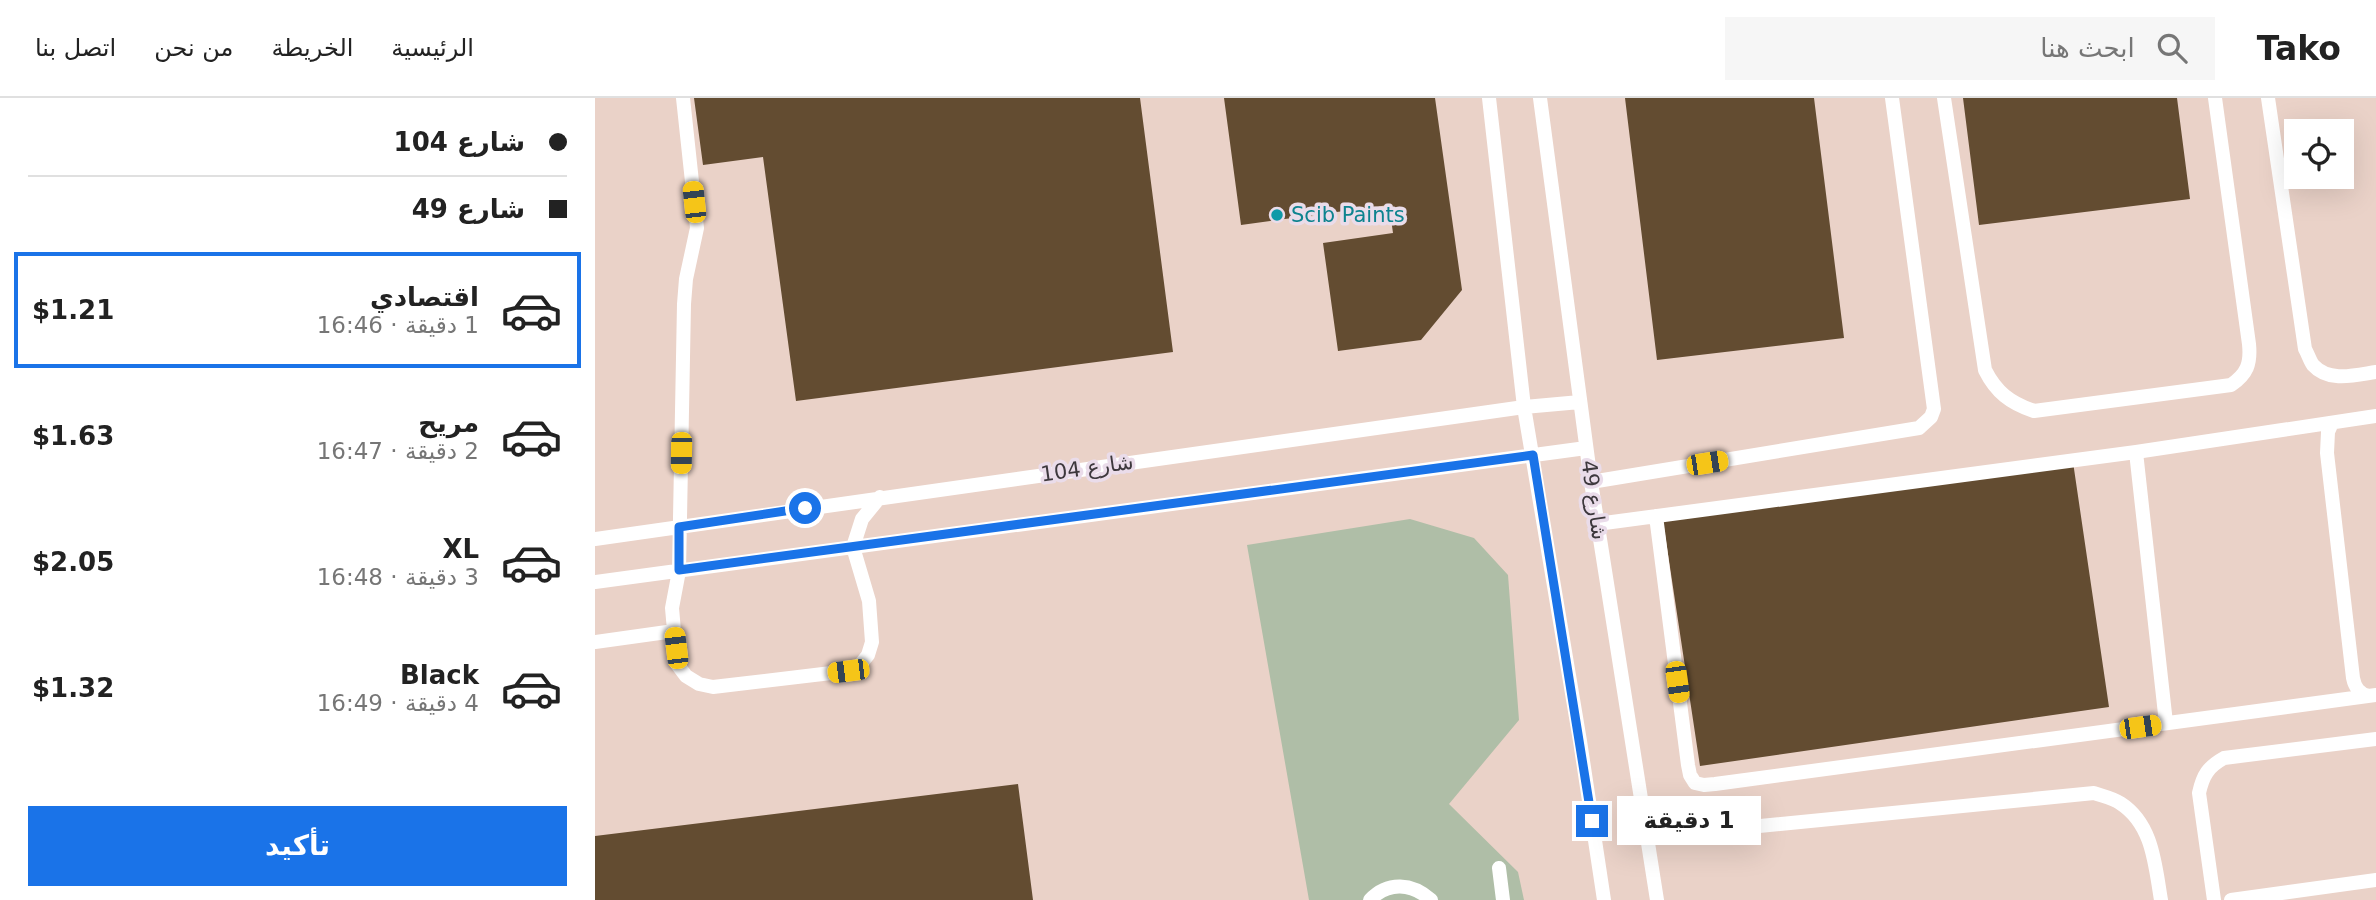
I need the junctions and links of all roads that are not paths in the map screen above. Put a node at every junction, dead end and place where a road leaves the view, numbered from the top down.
1 (684, 98) edge
2 (1489, 98) edge
3 (1540, 98) edge
4 (1892, 98) edge
5 (1944, 98) edge
6 (2215, 98) edge
7 (2268, 98) edge
8 (2376, 372) edge
9 (1580, 402) junction
10 (1524, 407) junction
11 (2376, 416) edge
12 (2332, 423) junction
13 (1586, 449) junction
14 (2136, 452) junction
15 (1533, 455) junction
16 (1591, 482) junction
17 (880, 497) junction
18 (1656, 516) junction
19 (1597, 524) junction
20 (679, 527) junction
21 (595, 539) edge
22 (853, 547) junction
23 (679, 570) junction
24 (595, 582) edge
25 (674, 631) junction
26 (595, 642) edge
27 (2372, 696) edge
28 (2166, 723) junction
29 (2376, 739) edge
30 (1649, 836) junction
31 (1499, 868) dead end
32 (2376, 880) edge
33 (1370, 900) edge
34 (1431, 900) edge
35 (1503, 900) edge
36 (1604, 900) edge
37 (1657, 900) edge
38 (2161, 900) edge
39 (2214, 900) edge
40 (2231, 900) edge

1 - 20 lane
2 - 10 lane
3 - 9 lane, شارع 49
4 - 16 lane
5 - 6 lane
7 - 8 lane
9 - 10 lane, شارع 104
9 - 13 lane, شارع 49
10 - 15 lane
10 - 17 lane, شارع 104
11 - 12 lane
12 - 14 lane
12 - 27 lane
13 - 15 lane
13 - 16 lane, شارع 49
14 - 18 lane
14 - 28 lane
15 - 22 lane
15 - 36 lane
16 - 19 lane, شارع 49
17 - 20 lane, شارع 104
17 - 22 lane
18 - 19 lane
18 - 28 lane
19 - 30 lane, شارع 49
20 - 21 lane, شارع 104
20 - 23 lane
22 - 23 lane
22 - 25 lane
23 - 24 lane
23 - 25 lane
25 - 26 lane
27 - 28 lane
29 - 39 lane
30 - 37 lane, شارع 49
30 - 38 lane
31 - 35 lane
32 - 40 lane
33 - 34 lane

